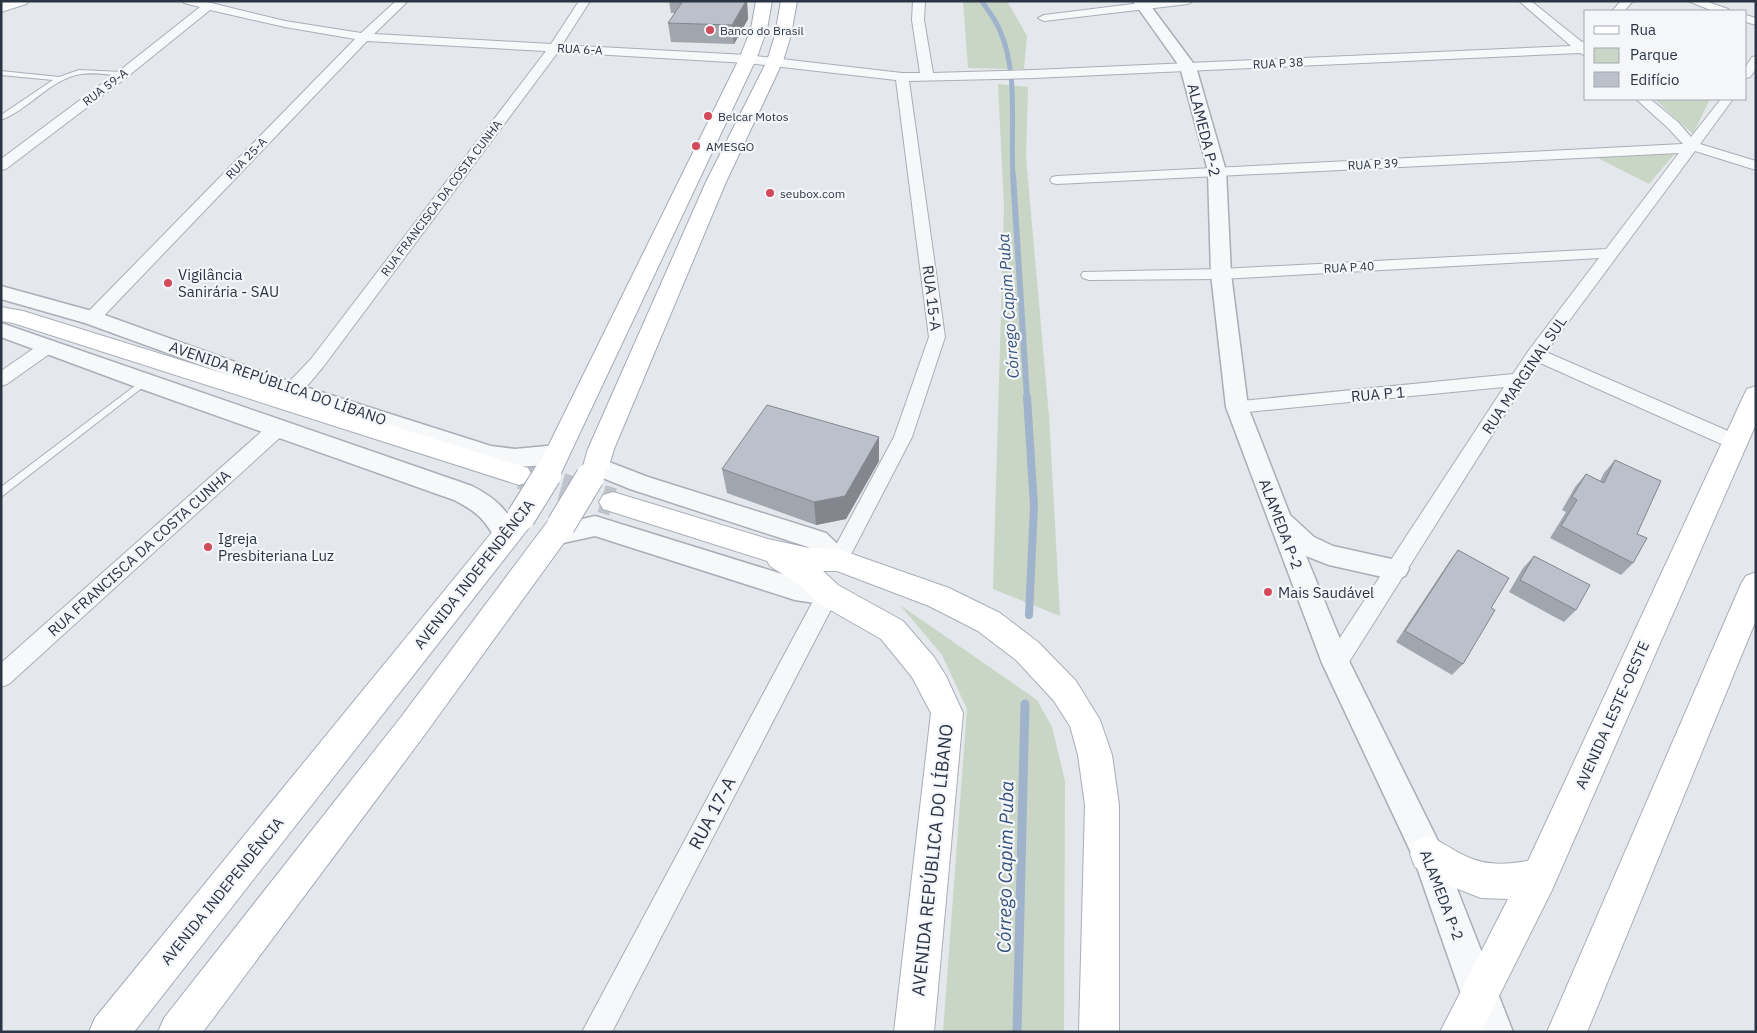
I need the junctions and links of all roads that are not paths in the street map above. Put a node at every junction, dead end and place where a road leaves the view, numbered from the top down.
1 (22, 1) edge
2 (188, 1) edge
3 (403, 1) edge
4 (585, 1) edge
5 (764, 1) edge
6 (789, 1) edge
7 (919, 1) edge
8 (1188, 1) edge
9 (1524, 1) edge
10 (1628, 1) edge
11 (1693, 1) edge
12 (1143, 4) edge
13 (208, 6) junction
14 (1, 8) edge
15 (1619, 10) edge
16 (1721, 10) edge
17 (1044, 18) dead end
18 (364, 37) junction
19 (555, 47) junction
20 (1584, 48) edge
21 (747, 59) junction
22 (1756, 60) edge
23 (775, 61) junction
24 (1188, 67) junction
25 (1, 73) edge
26 (1747, 73) edge
27 (123, 74) junction
28 (975, 75) joint
29 (902, 77) junction
30 (927, 77) junction
31 (61, 79) junction
32 (1643, 100) edge
33 (1725, 100) edge
34 (1, 118) edge
35 (1690, 147) junction
36 (1, 166) edge
37 (1756, 166) edge
38 (1217, 171) junction
39 (1056, 180) dead end
40 (690, 182) junction
41 (716, 182) junction
42 (1610, 253) junction
43 (1221, 274) junction
44 (1089, 275) dead end
45 (1, 292) edge
46 (5, 317) edge
47 (92, 318) junction
48 (49, 346) junction
49 (1535, 354) junction
50 (1, 380) edge
51 (1518, 380) junction
52 (144, 382) junction
53 (291, 390) junction
54 (1756, 395) edge
55 (1237, 407) junction
56 (277, 428) junction
57 (1735, 442) junction
58 (552, 464) junction
59 (593, 472) junction
60 (518, 475) tunnel mouth
61 (1, 493) edge
62 (613, 502) tunnel mouth
63 (1278, 517) junction
64 (514, 526) junction
65 (558, 530) junction
66 (768, 550) junction
67 (838, 560) junction
68 (1396, 569) junction
69 (1756, 584) edge
70 (828, 594) junction
71 (1336, 663) junction
72 (1, 677) edge
73 (1428, 854) junction
74 (1539, 877) junction
75 (1479, 994) junction
76 (115, 1030) edge
77 (178, 1032) edge
78 (596, 1032) edge
79 (914, 1032) edge
80 (1099, 1032) edge
81 (1460, 1032) edge
82 (1495, 1032) edge
83 (1566, 1032) edge

1 - 14 main road
2 - 13 street, RUA 6-A
3 - 18 street, RUA 25-A
4 - 19 street, RUA FRANCISCA DA COSTA CUNHA
5 - 21 main road, AVENIDA INDEPENDÊNCIA
6 - 23 main road
7 - 30 street
8 - 12 street
9 - 20 street
10 - 15 street
11 - 16 street
12 - 17 street
12 - 24 street, ALAMEDA P-2
13 - 18 street, RUA 6-A
13 - 27 street, RUA 59-A
18 - 19 street, RUA 6-A
18 - 47 street, RUA 25-A
19 - 21 street, RUA 6-A
19 - 53 street, RUA FRANCISCA DA COSTA CUNHA
20 - 24 street, RUA P 38
21 - 23 street, RUA 6-A
21 - 40 main road, AVENIDA INDEPENDÊNCIA
22 - 26 street
23 - 29 street, RUA 6-A
23 - 41 main road
24 - 28 street, RUA P 38
24 - 38 street, ALAMEDA P-2
25 - 31 lane
27 - 31 lane
27 - 36 street, RUA 59-A
28 - 30 street, RUA 6-A
29 - 30 street, RUA 6-A
29 - 67 street, RUA 15-A
31 - 34 lane
32 - 35 street
33 - 35 street, RUA MARGINAL SUL
35 - 37 street
35 - 38 street, RUA P 39
35 - 42 street, RUA MARGINAL SUL
38 - 39 street, RUA P 39
38 - 43 street, ALAMEDA P-2
40 - 41 main road
40 - 58 main road, AVENIDA INDEPENDÊNCIA
41 - 59 main road
42 - 43 street, RUA P 40
42 - 49 street, RUA MARGINAL SUL
43 - 44 street, RUA P 40
43 - 55 street, ALAMEDA P-2
45 - 47 street, AVENIDA REPÚBLICA DO LÍBANO
46 - 48 street, AVENIDA REPÚBLICA DO LÍBANO
46 - 60 main road, AVENIDA REPÚBLICA DO LÍBANO
47 - 53 street, AVENIDA REPÚBLICA DO LÍBANO
48 - 50 street
48 - 52 street, AVENIDA REPÚBLICA DO LÍBANO
49 - 51 street, RUA MARGINAL SUL
49 - 57 street
51 - 55 street, RUA P 1
51 - 68 street, RUA MARGINAL SUL
52 - 56 street, AVENIDA REPÚBLICA DO LÍBANO
52 - 61 lane
53 - 58 street, AVENIDA REPÚBLICA DO LÍBANO
54 - 57 main road, AVENIDA LESTE-OESTE
55 - 63 street, ALAMEDA P-2
56 - 64 street, AVENIDA REPÚBLICA DO LÍBANO
56 - 72 street, RUA FRANCISCA DA COSTA CUNHA
57 - 74 main road, AVENIDA LESTE-OESTE
58 - 64 main road, AVENIDA INDEPENDÊNCIA, bridge
59 - 65 main road, bridge
59 - 67 street, AVENIDA REPÚBLICA DO LÍBANO
62 - 66 main road, AVENIDA REPÚBLICA DO LÍBANO
63 - 68 street
63 - 71 street, ALAMEDA P-2
64 - 76 main road, AVENIDA INDEPENDÊNCIA
65 - 70 street, AVENIDA REPÚBLICA DO LÍBANO
65 - 77 main road
66 - 67 main road, AVENIDA REPÚBLICA DO LÍBANO
66 - 70 main road, AVENIDA REPÚBLICA DO LÍBANO
67 - 80 main road, AVENIDA REPÚBLICA DO LÍBANO
68 - 71 street, RUA MARGINAL SUL
69 - 83 main road
70 - 78 street, RUA 17-A
70 - 79 main road, AVENIDA REPÚBLICA DO LÍBANO
71 - 73 street, ALAMEDA P-2
73 - 74 main road
73 - 75 street, ALAMEDA P-2
74 - 75 main road, AVENIDA LESTE-OESTE
75 - 81 main road, AVENIDA LESTE-OESTE
75 - 82 street, ALAMEDA P-2

